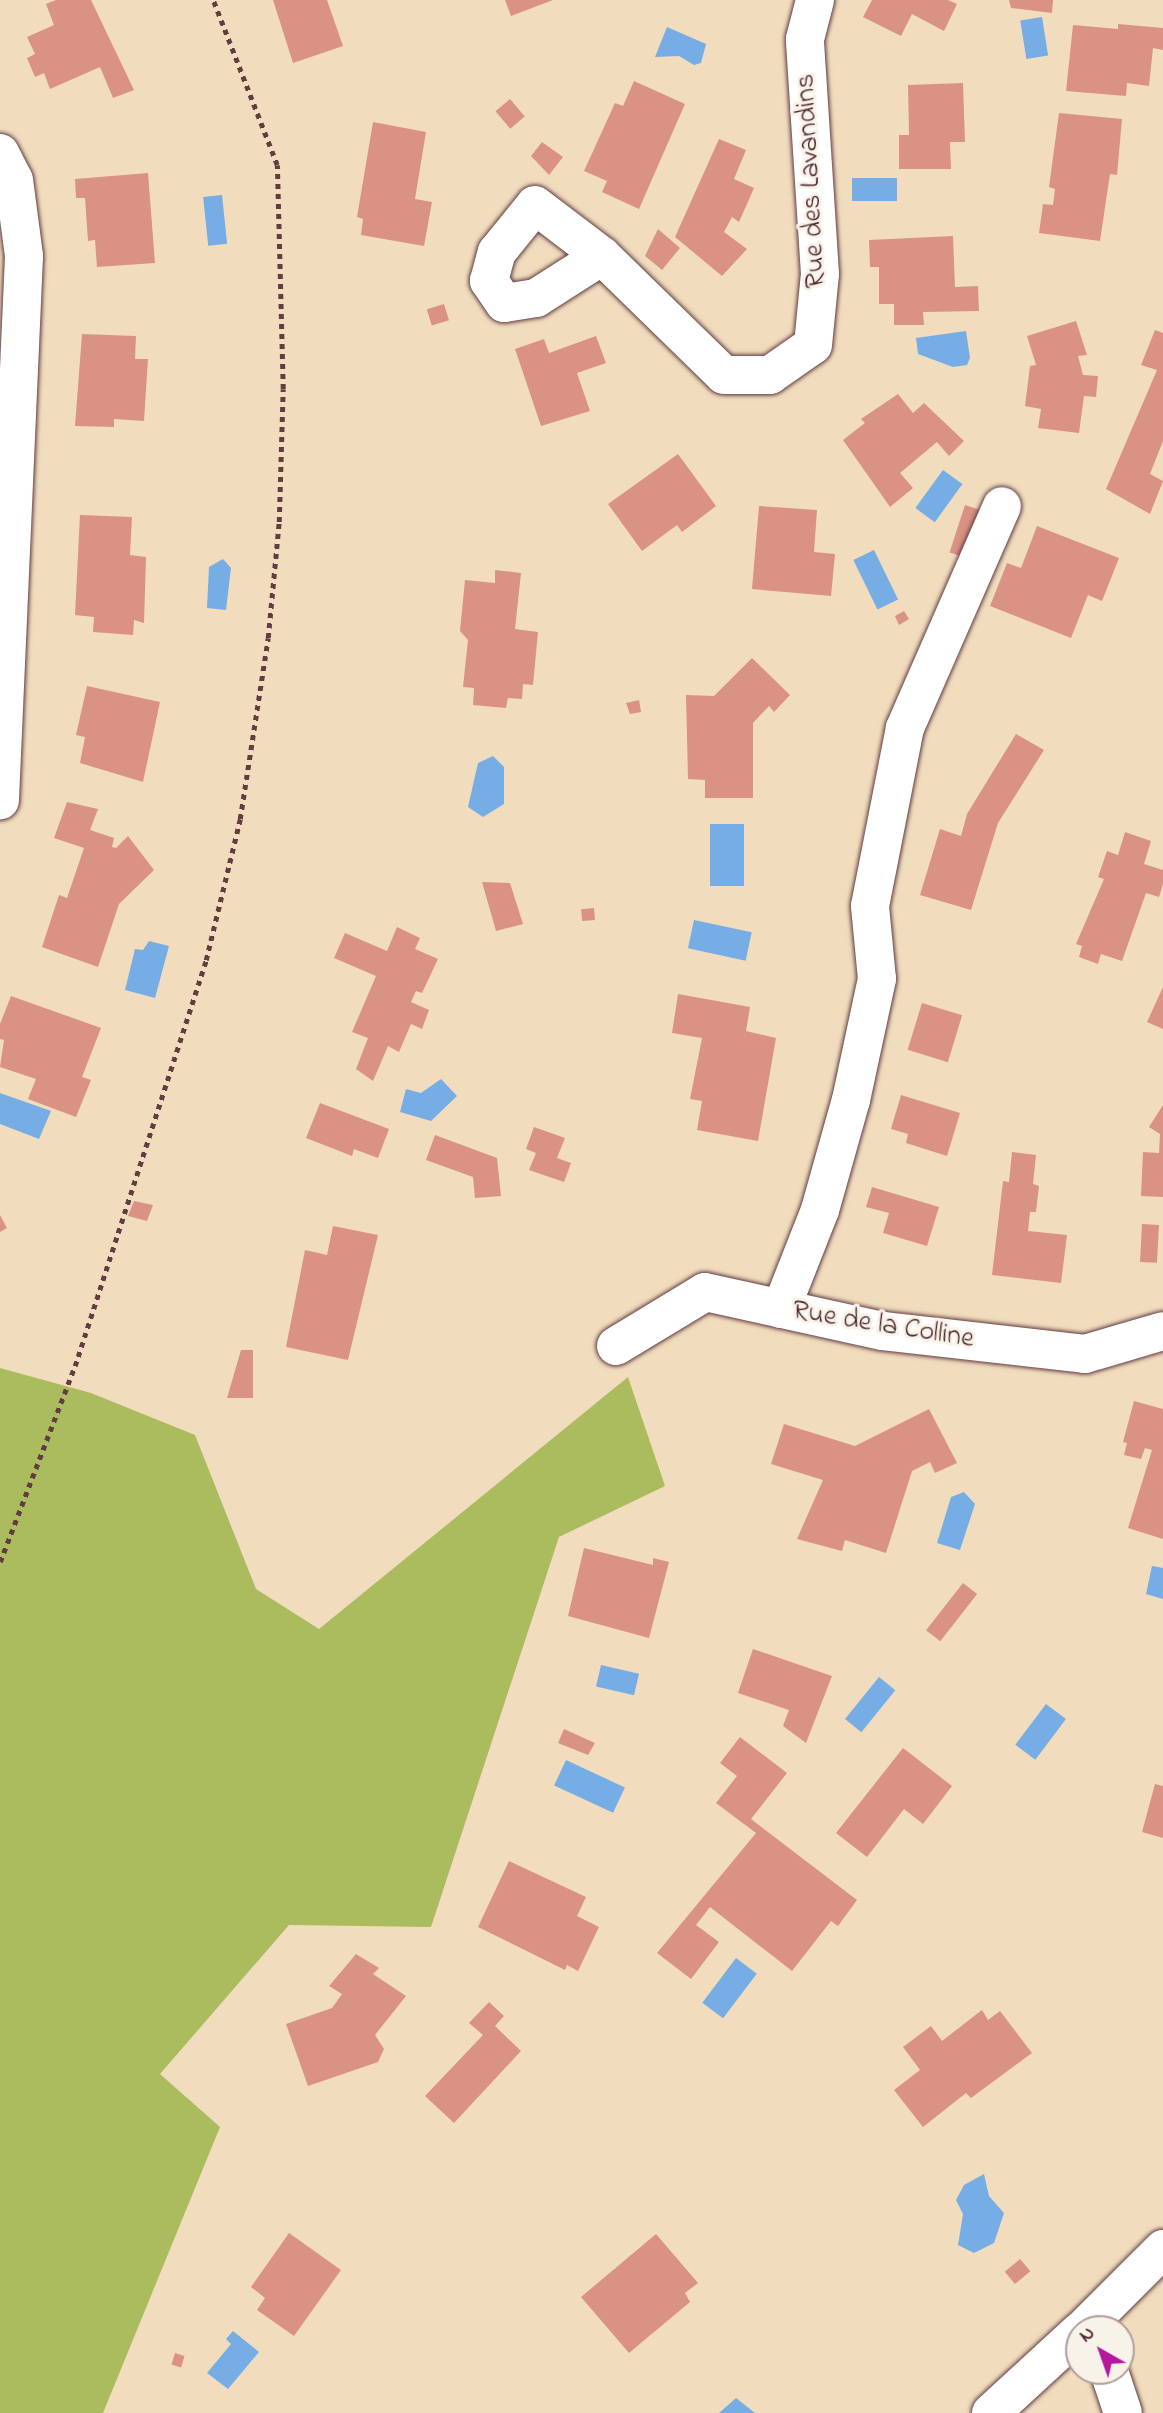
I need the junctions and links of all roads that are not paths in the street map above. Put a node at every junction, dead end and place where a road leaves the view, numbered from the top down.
1 (815, 0) edge
2 (0, 153) edge
3 (601, 256) dead end
4 (1002, 506) dead end
5 (0, 800) edge
6 (781, 1309) junction
7 (1163, 1331) edge
8 (616, 1346) dead end
9 (1163, 2249) edge
10 (1099, 2315) edge
11 (1065, 2347) edge
12 (1114, 2385) edge
13 (990, 2413) edge
14 (1123, 2413) edge

1 - 3 street, Rue des Lavandins
2 - 5 street
4 - 6 street
6 - 7 street, Rue de la Colline
6 - 8 street, Rue de la Colline
9 - 10 street
11 - 13 street
12 - 14 street

